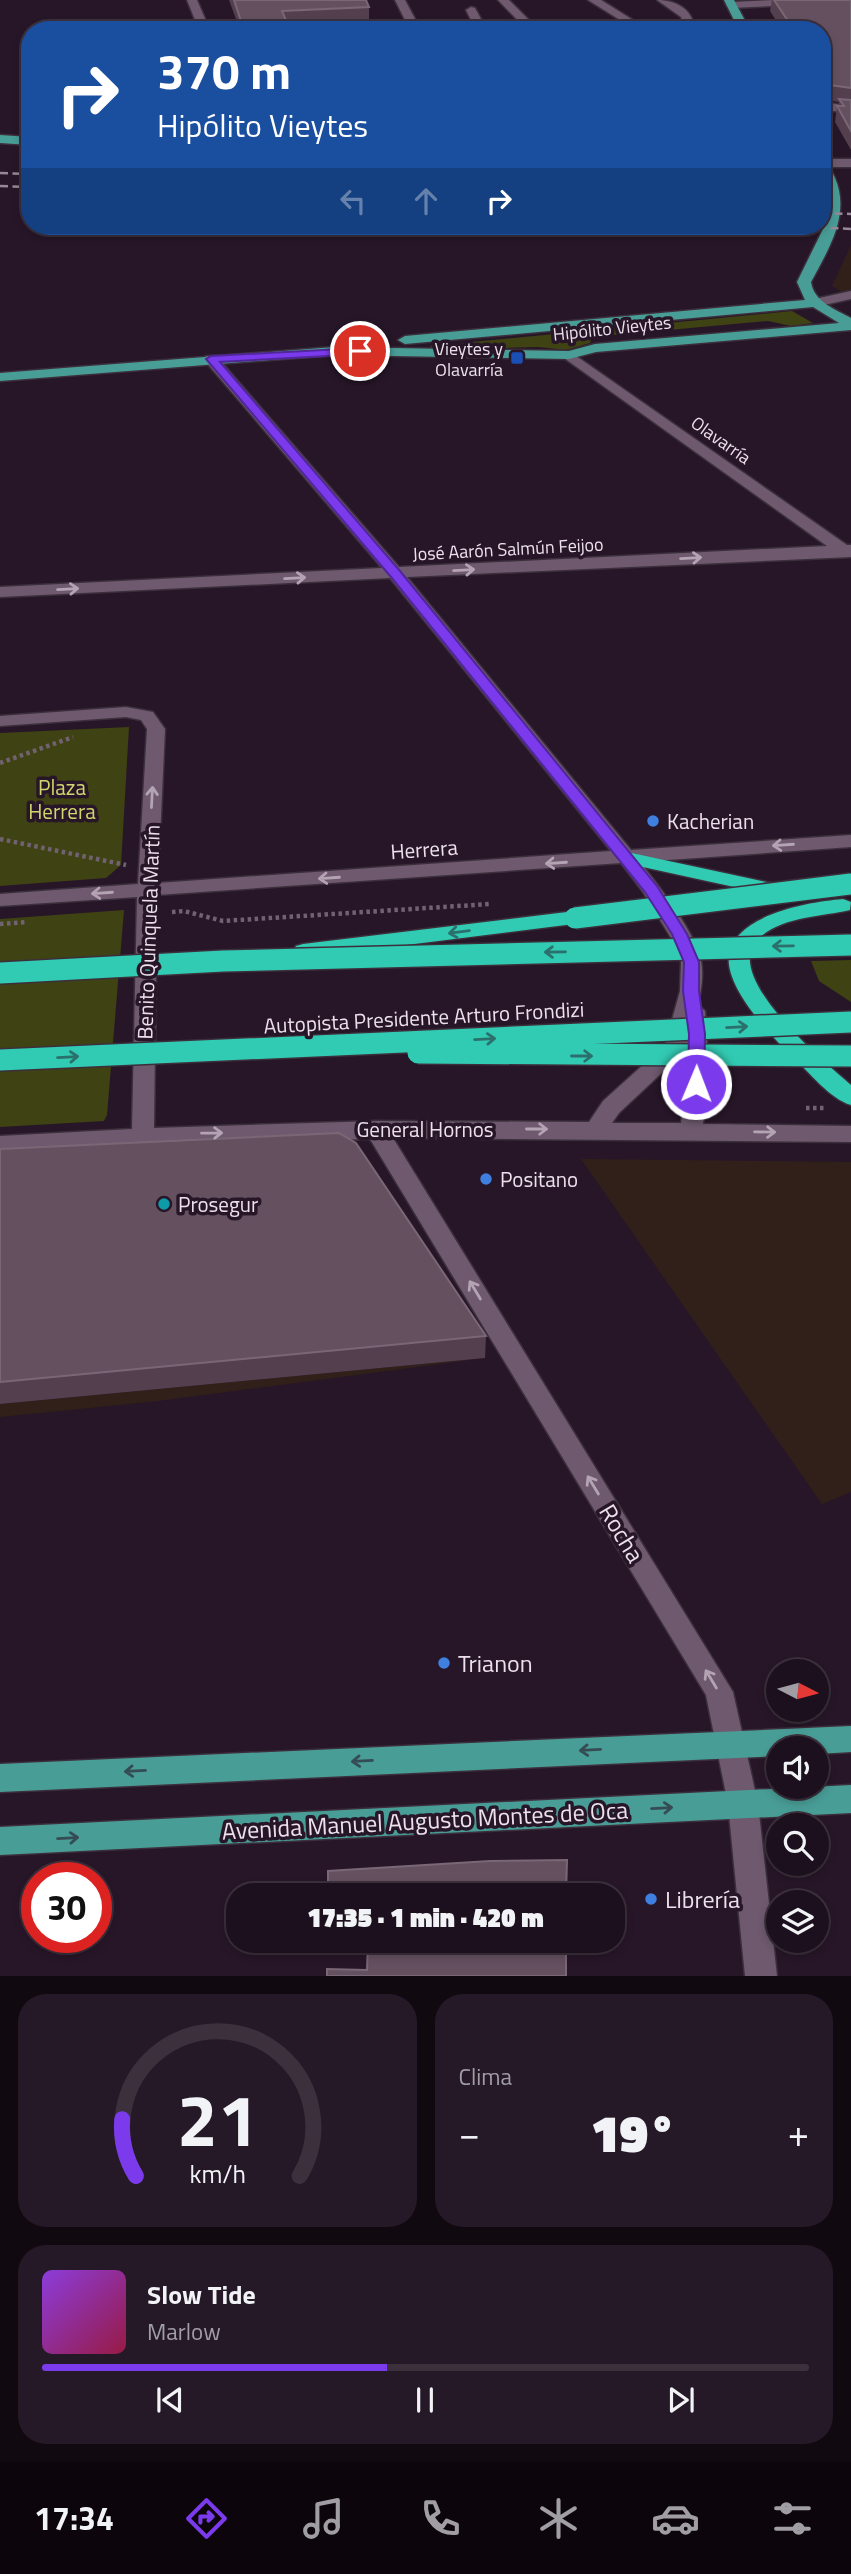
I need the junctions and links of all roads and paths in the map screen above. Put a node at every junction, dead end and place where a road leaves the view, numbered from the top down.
1 (192, 0) edge
2 (400, 0) edge
3 (503, 0) edge
4 (593, 0) edge
5 (662, 0) edge
6 (730, 2) edge
7 (773, 3) edge
8 (471, 10) dead end
9 (201, 21) edge
10 (411, 21) edge
11 (477, 21) edge
12 (525, 21) edge
13 (629, 21) edge
14 (690, 21) edge
15 (740, 21) edge
16 (831, 107) edge
17 (851, 110) edge
18 (0, 139) edge
19 (21, 140) edge
20 (851, 163) edge
21 (831, 164) edge
22 (831, 189) edge
23 (851, 193) edge
24 (831, 196) edge
25 (831, 231) edge
26 (829, 235) edge
27 (851, 295) edge
28 (815, 303) junction
29 (851, 325) edge
30 (334, 351) junction
31 (569, 355) junction
32 (211, 359) junction
33 (0, 377) edge
34 (848, 552) edge
35 (396, 574) junction
36 (0, 592) edge
37 (104, 714) junction
38 (0, 720) edge
39 (0, 763) edge
40 (0, 839) edge
41 (851, 841) edge
42 (626, 858) junction
43 (148, 862) junction
44 (851, 884) edge
45 (148, 890) junction
46 (0, 900) edge
47 (502, 903) dead end
48 (847, 905) edge
49 (147, 913) junction
50 (40, 921) dead end
51 (0, 924) edge
52 (851, 945) edge
53 (223, 961) junction
54 (0, 973) edge
55 (691, 991) junction
56 (851, 1022) edge
57 (343, 1045) junction
58 (851, 1056) edge
59 (0, 1060) edge
60 (851, 1097) edge
61 (376, 1129) junction
62 (596, 1129) junction
63 (690, 1131) junction
64 (851, 1134) edge
65 (143, 1135) junction
66 (0, 1144) edge
67 (851, 1739) edge
68 (731, 1744) junction
69 (0, 1778) edge
70 (851, 1800) edge
71 (743, 1804) junction
72 (0, 1841) edge
73 (761, 1976) edge

1 - 9 street
2 - 10 street
3 - 12 street
4 - 13 street
5 - 14 street
6 - 7 street
6 - 15 main road
8 - 11 street
16 - 17 street
18 - 19 main road
20 - 21 street
22 - 23 main road
24 - 25 main road
26 - 28 main road
27 - 28 street
28 - 29 main road
28 - 30 main road, Hipólito Vieytes
29 - 31 main road, Hipólito Vieytes
30 - 31 main road, Hipólito Vieytes
30 - 32 main road, Hipólito Vieytes
31 - 34 street, Olavarría
32 - 33 main road, Hipólito Vieytes
32 - 35 street
35 -> 34 street, José Aarón Salmún Feijoo
36 -> 35 street, José Aarón Salmún Feijoo
35 - 42 street
37 - 38 street
37 - 39 path
43 -> 37 street, Benito Quinquela Martín
40 - 43 path
41 -> 42 street, Herrera
42 -> 45 street, Herrera
42 - 48 highway
42 - 55 street
43 - 45 street, Benito Quinquela Martín
44 -> 53 highway, bridge
45 -> 46 street, Herrera
45 - 49 street, Benito Quinquela Martín
47 - 49 path
48 - 60 highway
49 - 65 street, Benito Quinquela Martín
50 - 51 path
52 -> 53 highway, bridge
53 - 54 highway, bridge
55 - 62 street
55 - 63 street
57 -> 56 highway, Autopista Presidente Arturo Frondizi, bridge
57 -> 58 highway, bridge
59 -> 57 highway, Autopista Presidente Arturo Frondizi, bridge
61 -> 62 street, General Hornos
65 -> 61 street, General Hornos
68 -> 61 street, Rocha
62 - 63 street, General Hornos
63 -> 64 street, General Hornos
65 - 66 street, General Hornos
67 - 68 main road
68 -> 69 main road
68 - 71 street, Rocha
70 - 71 main road, Avenida Manuel Augusto Montes de Oca
72 -> 71 main road, Avenida Manuel Augusto Montes de Oca
71 - 73 street, Rocha

